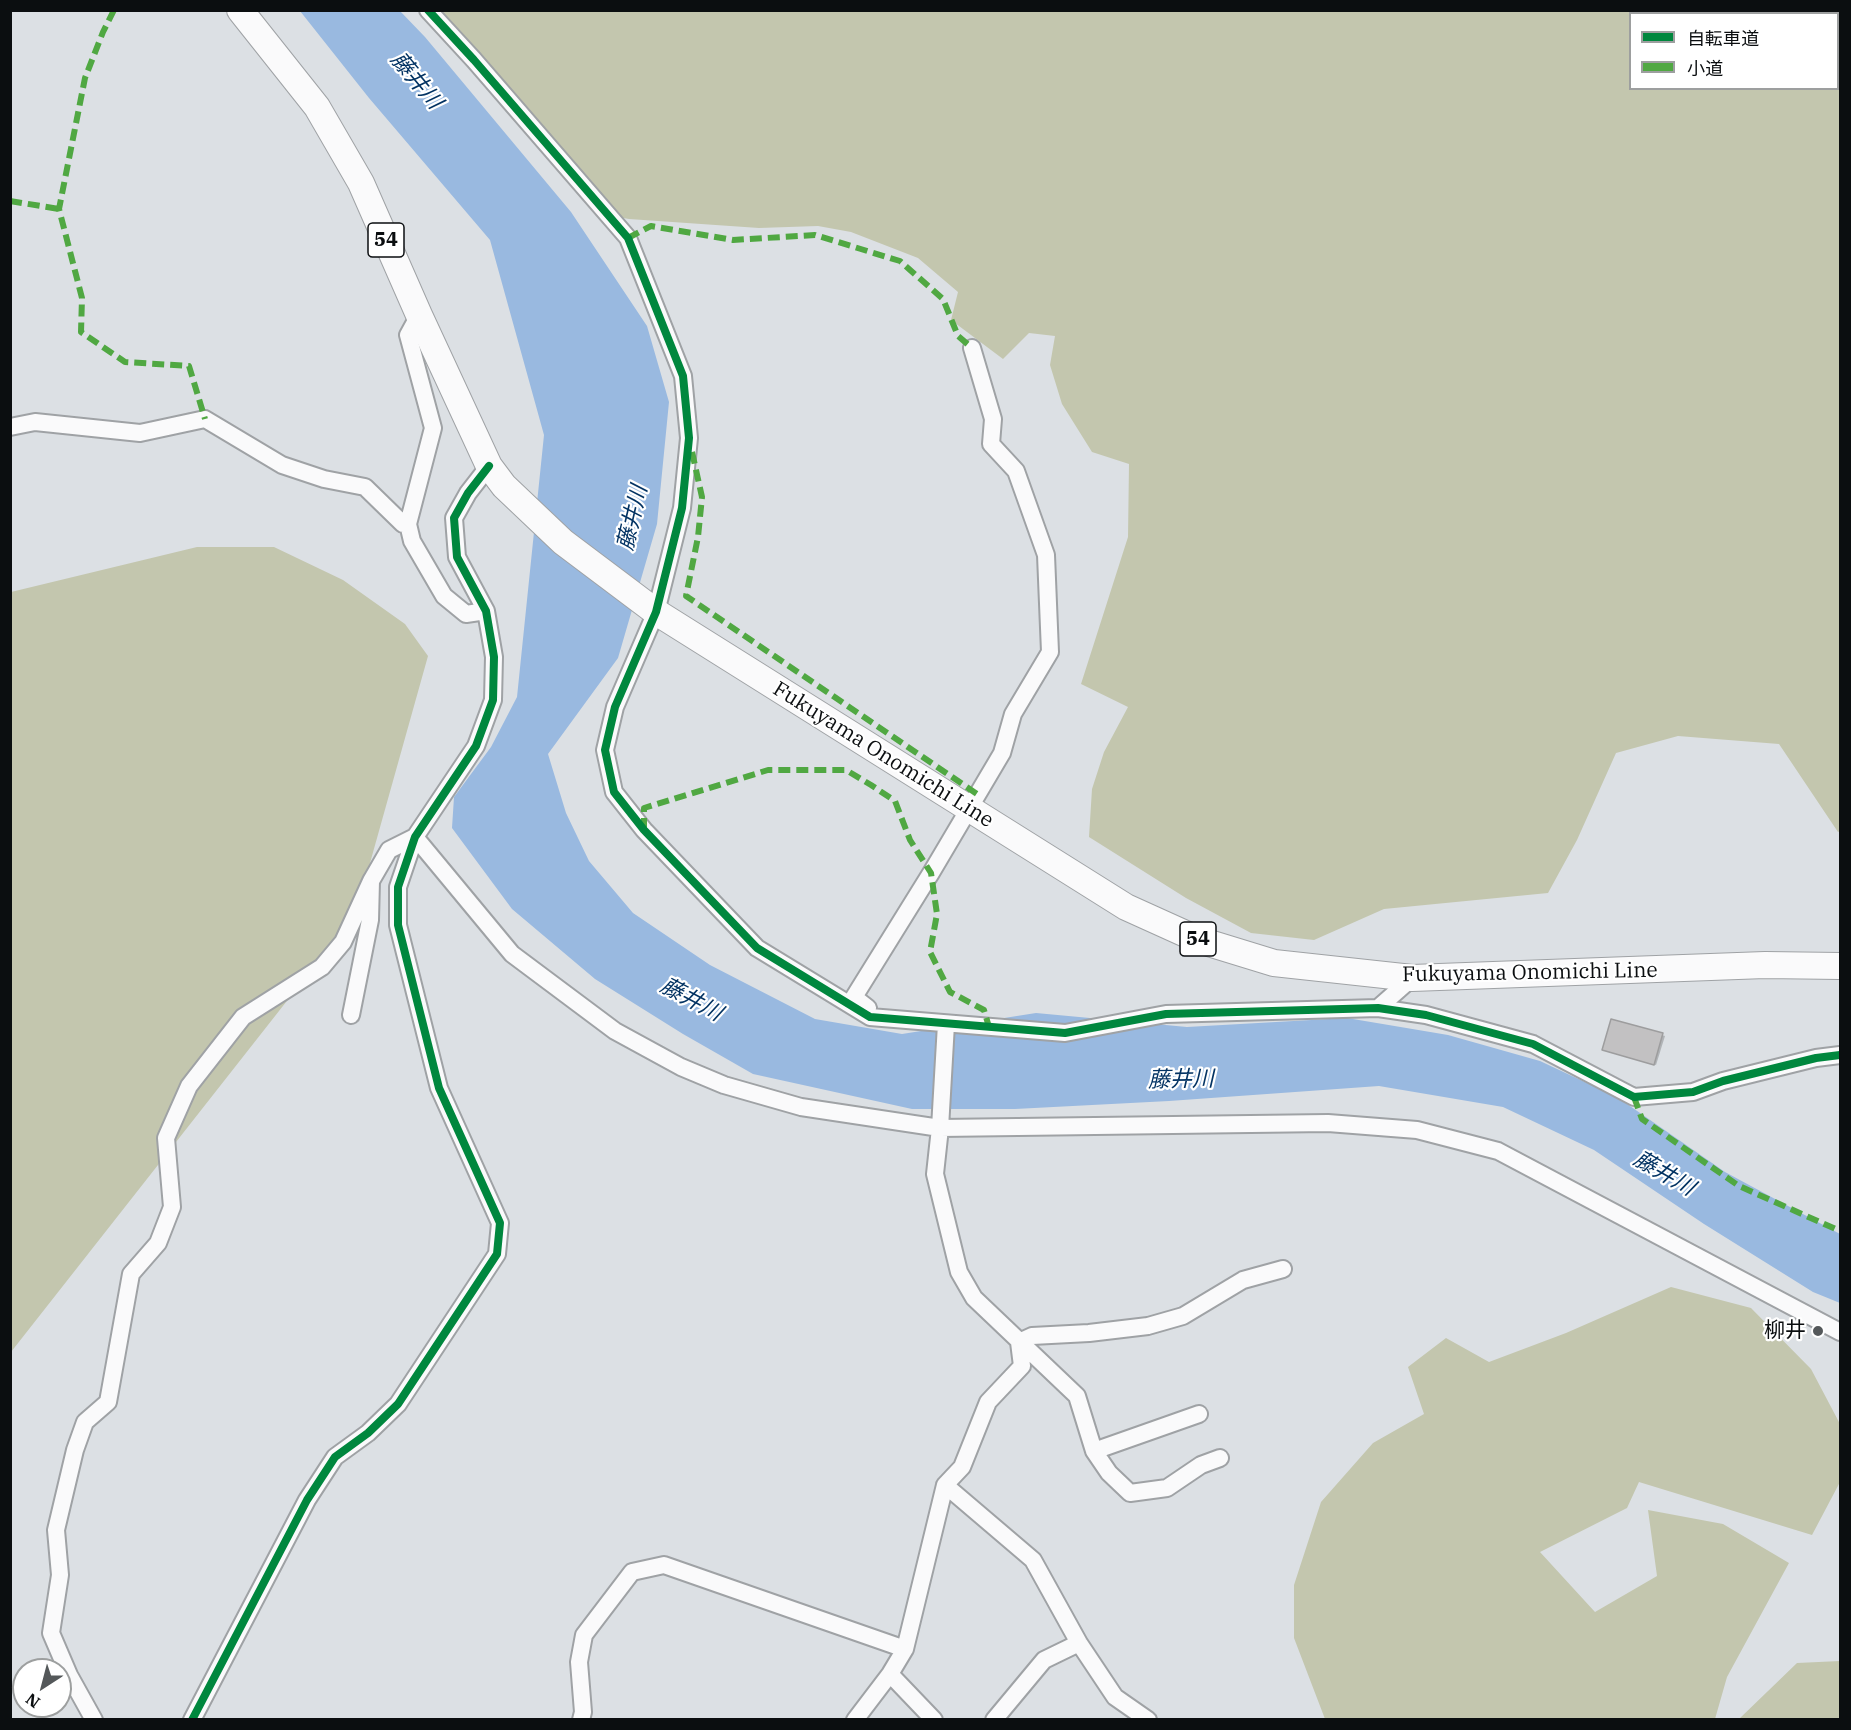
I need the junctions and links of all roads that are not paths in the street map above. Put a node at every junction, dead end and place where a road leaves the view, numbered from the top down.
1 (240, 10) edge
2 (428, 10) edge
3 (419, 315) junction
4 (972, 348) dead end
5 (10, 427) edge
6 (496, 476) junction
7 (408, 524) junction
8 (651, 608) junction
9 (486, 611) junction
10 (969, 809) junction
11 (415, 837) junction
12 (372, 881) junction
13 (1840, 966) edge
14 (1412, 978) junction
15 (1378, 1008) junction
16 (351, 1015) dead end
17 (870, 1017) junction
18 (946, 1023) junction
19 (1840, 1055) edge
20 (940, 1128) junction
21 (1283, 1269) dead end
22 (1840, 1332) edge
23 (1019, 1342) junction
24 (1199, 1414) dead end
25 (1094, 1451) junction
26 (1220, 1458) dead end
27 (945, 1485) junction
28 (1079, 1643) junction
29 (905, 1649) junction
30 (890, 1674) junction
31 (94, 1719) edge
32 (192, 1719) edge
33 (581, 1719) edge
34 (855, 1719) edge
35 (934, 1719) edge
36 (994, 1719) edge
37 (1148, 1719) edge

1 - 3 main road, Fukuyama Onomichi Line / 54
2 - 8 street
3 - 6 main road, Fukuyama Onomichi Line / 54
3 - 7 street
4 - 10 street
5 - 7 street
6 - 8 main road, Fukuyama Onomichi Line / 54
6 - 9 street
7 - 9 street
8 - 10 main road, Fukuyama Onomichi Line / 54
8 - 17 street
9 - 11 street
10 - 14 main road, Fukuyama Onomichi Line / 54
10 - 17 street
11 - 12 street
11 - 20 street
11 - 32 street
12 - 16 street
12 - 31 street
13 - 14 main road, Fukuyama Onomichi Line / 54
14 - 15 street
15 - 18 street
15 - 19 street
17 - 18 street
18 - 20 street
20 - 22 street
20 - 23 street
21 - 23 street
23 - 25 street
23 - 27 street
24 - 25 street
25 - 26 street
27 - 28 street
27 - 29 street
28 - 36 street
28 - 37 street
29 - 30 street
29 - 33 street
30 - 34 street
30 - 35 street

